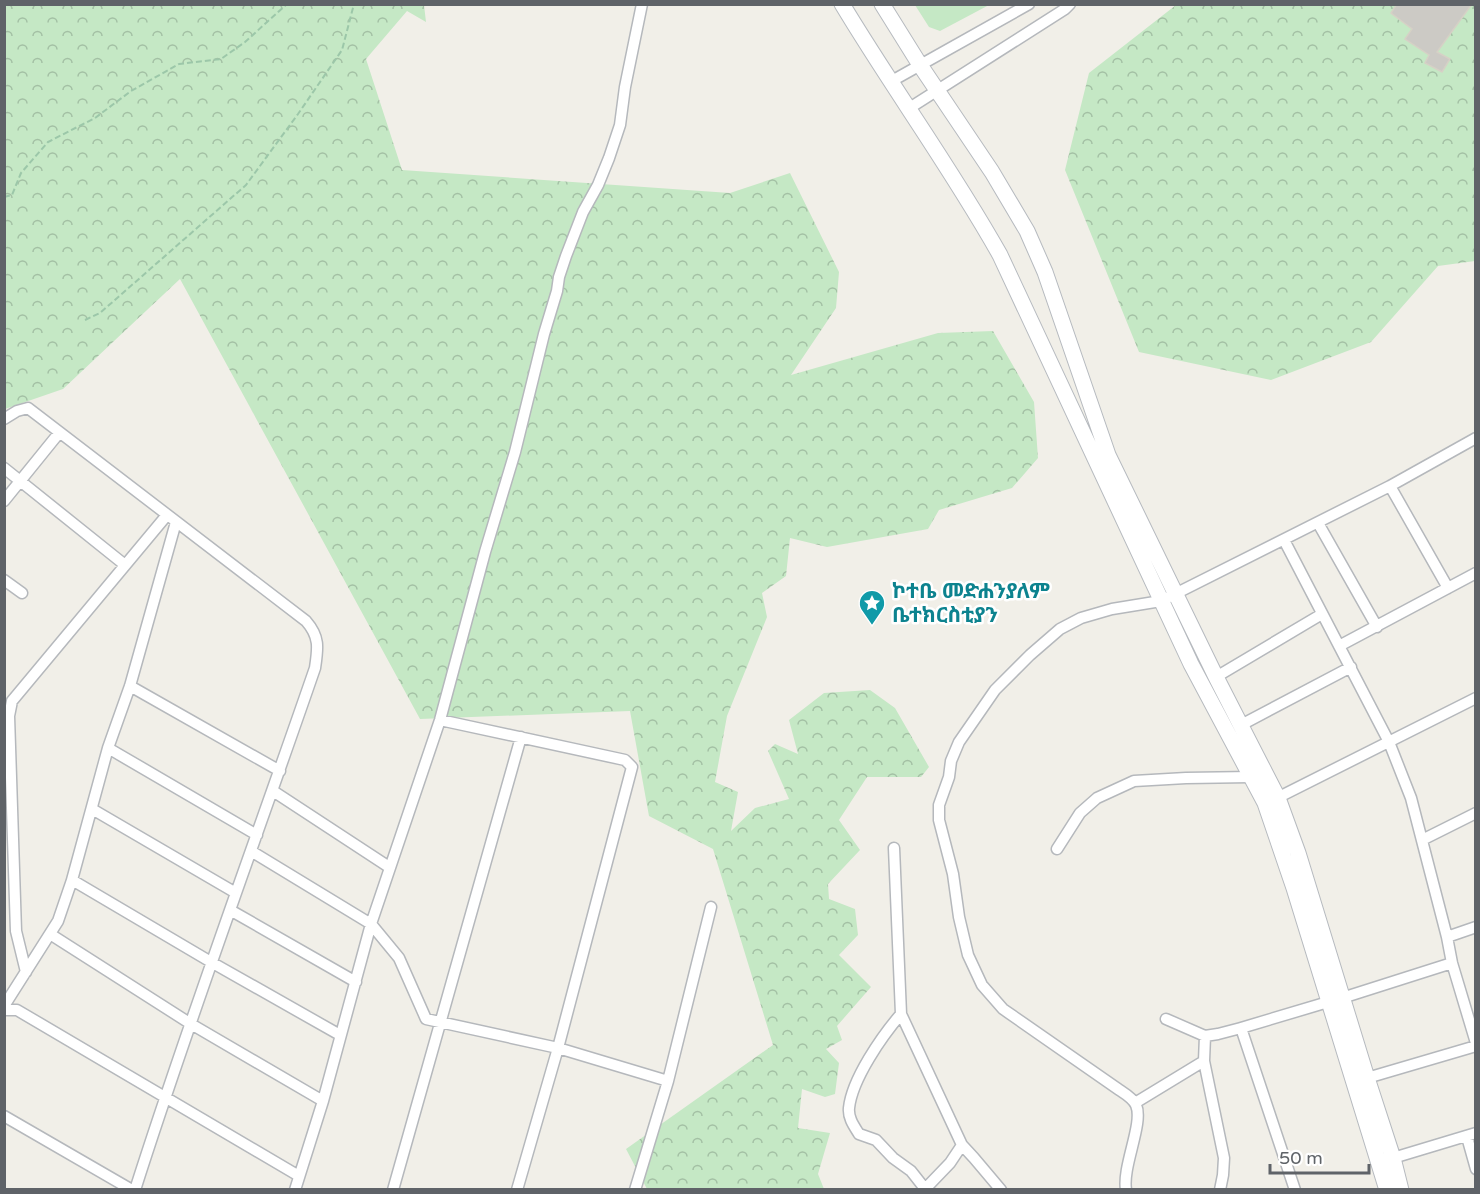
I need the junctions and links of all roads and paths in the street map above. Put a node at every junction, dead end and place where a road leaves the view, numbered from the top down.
1 (287, 4) edge
2 (354, 4) edge
3 (642, 4) edge
4 (842, 4) edge
5 (882, 4) edge
6 (1029, 4) edge
7 (1070, 4) edge
8 (920, 65) junction
9 (890, 82) junction
10 (937, 90) junction
11 (908, 109) junction
12 (4, 197) edge
13 (85, 320) dead end
14 (4, 419) edge
15 (59, 433) junction
16 (1476, 438) edge
17 (1102, 458) junction
18 (4, 468) edge
19 (21, 481) junction
20 (1390, 486) junction
21 (4, 501) edge
22 (171, 518) junction
23 (1318, 523) junction
24 (1137, 531) junction
25 (1284, 540) junction
26 (125, 565) junction
27 (1476, 573) edge
28 (4, 580) edge
29 (1448, 588) junction
30 (22, 593) dead end
31 (1176, 594) junction
32 (1161, 601) junction
33 (1322, 614) junction
34 (1377, 627) junction
35 (1339, 646) junction
36 (1351, 667) junction
37 (1216, 677) junction
38 (130, 686) junction
39 (1476, 698) edge
40 (440, 720) junction
41 (1240, 725) junction
42 (521, 737) junction
43 (1389, 742) junction
44 (108, 748) junction
45 (280, 771) junction
46 (1251, 777) junction
47 (273, 791) junction
48 (1272, 800) junction
49 (92, 809) junction
50 (1476, 813) edge
51 (257, 835) junction
52 (9, 839) edge
53 (1422, 840) junction
54 (894, 848) dead end
55 (1057, 849) dead end
56 (251, 851) junction
57 (389, 867) junction
58 (72, 880) junction
59 (236, 893) junction
60 (711, 907) dead end
61 (230, 910) junction
62 (371, 924) junction
63 (1476, 927) edge
64 (50, 934) junction
65 (1447, 937) junction
66 (211, 962) junction
67 (1452, 963) junction
68 (26, 972) junction
69 (356, 981) junction
70 (1335, 1000) junction
71 (4, 1008) edge
72 (901, 1014) junction
73 (1166, 1019) dead end
74 (441, 1023) junction
75 (191, 1024) junction
76 (1473, 1024) edge
77 (1241, 1028) junction
78 (340, 1035) junction
79 (1206, 1036) junction
80 (1476, 1044) edge
81 (558, 1048) junction
82 (1204, 1061) junction
83 (1367, 1078) junction
84 (668, 1081) junction
85 (165, 1097) junction
86 (323, 1101) junction
87 (1135, 1103) junction
88 (4, 1116) edge
89 (1471, 1135) edge
90 (962, 1145) junction
91 (1393, 1158) junction
92 (1377, 1159) junction
93 (1476, 1169) edge
94 (299, 1176) junction
95 (925, 1189) edge
96 (134, 1190) edge
97 (295, 1190) edge
98 (393, 1190) edge
99 (517, 1190) edge
100 (635, 1190) edge
101 (1001, 1190) edge
102 (1126, 1190) edge
103 (1220, 1190) edge
104 (1295, 1190) edge
105 (1387, 1190) edge
106 (1401, 1190) edge

1 - 12 path
2 - 13 path
3 - 40 street
4 - 9 main road
5 - 8 main road
6 - 8 street
7 - 10 street
8 - 9 street
8 - 10 main road
9 - 11 main road
10 - 11 street
10 - 17 main road
11 - 17 main road
14 - 15 street
15 - 19 street
15 - 22 street
16 - 20 street
17 - 24 main road
18 - 19 street
19 - 21 street
19 - 26 street
20 - 23 street
20 - 29 street
22 - 26 street
22 - 38 street
22 - 45 street
23 - 25 street
23 - 34 street
24 - 31 main road
24 - 32 main road
25 - 31 street
25 - 33 street
26 - 52 street
27 - 29 street
28 - 30 street
29 - 34 street
31 - 32 street
31 - 37 main road
32 - 46 main road
32 - 87 street
33 - 35 street
33 - 37 street
34 - 35 street
35 - 36 street
36 - 41 street
36 - 43 street
37 - 41 main road
38 - 44 street
38 - 45 street
39 - 43 street
40 - 42 street
40 - 57 street
41 - 48 main road
42 - 74 street
42 - 81 street
43 - 48 street
43 - 53 street
44 - 49 street
44 - 51 street
45 - 47 street
46 - 48 main road
46 - 55 street
47 - 51 street
47 - 57 street
48 - 70 main road
49 - 58 street
49 - 59 street
50 - 53 street
51 - 56 street
52 - 68 street
53 - 65 street
54 - 72 street
56 - 59 street
56 - 62 street
57 - 62 street
58 - 64 street
58 - 66 street
59 - 61 street
60 - 84 street
61 - 66 street
61 - 69 street
62 - 69 street
62 - 74 street
63 - 65 street
64 - 68 street
64 - 75 street
65 - 67 street
66 - 75 street
66 - 78 street
67 - 70 street
67 - 76 street
68 - 71 street
69 - 78 street
70 - 77 street
70 - 83 main road
70 - 92 main road
71 - 85 street
72 - 90 street
72 - 95 street
73 - 79 street
74 - 81 street
74 - 98 street
75 - 85 street
75 - 86 street
76 - 80 street
77 - 79 street
77 - 104 street
78 - 86 street
79 - 82 street
80 - 83 street
81 - 84 street
81 - 99 street
82 - 87 street
82 - 103 street
83 - 91 main road
84 - 100 street
85 - 94 street
85 - 96 street
86 - 94 street
87 - 102 street
88 - 96 street
89 - 91 street
89 - 93 street
90 - 95 street
90 - 101 street
91 - 92 street
91 - 106 main road
92 - 105 main road
94 - 97 street

